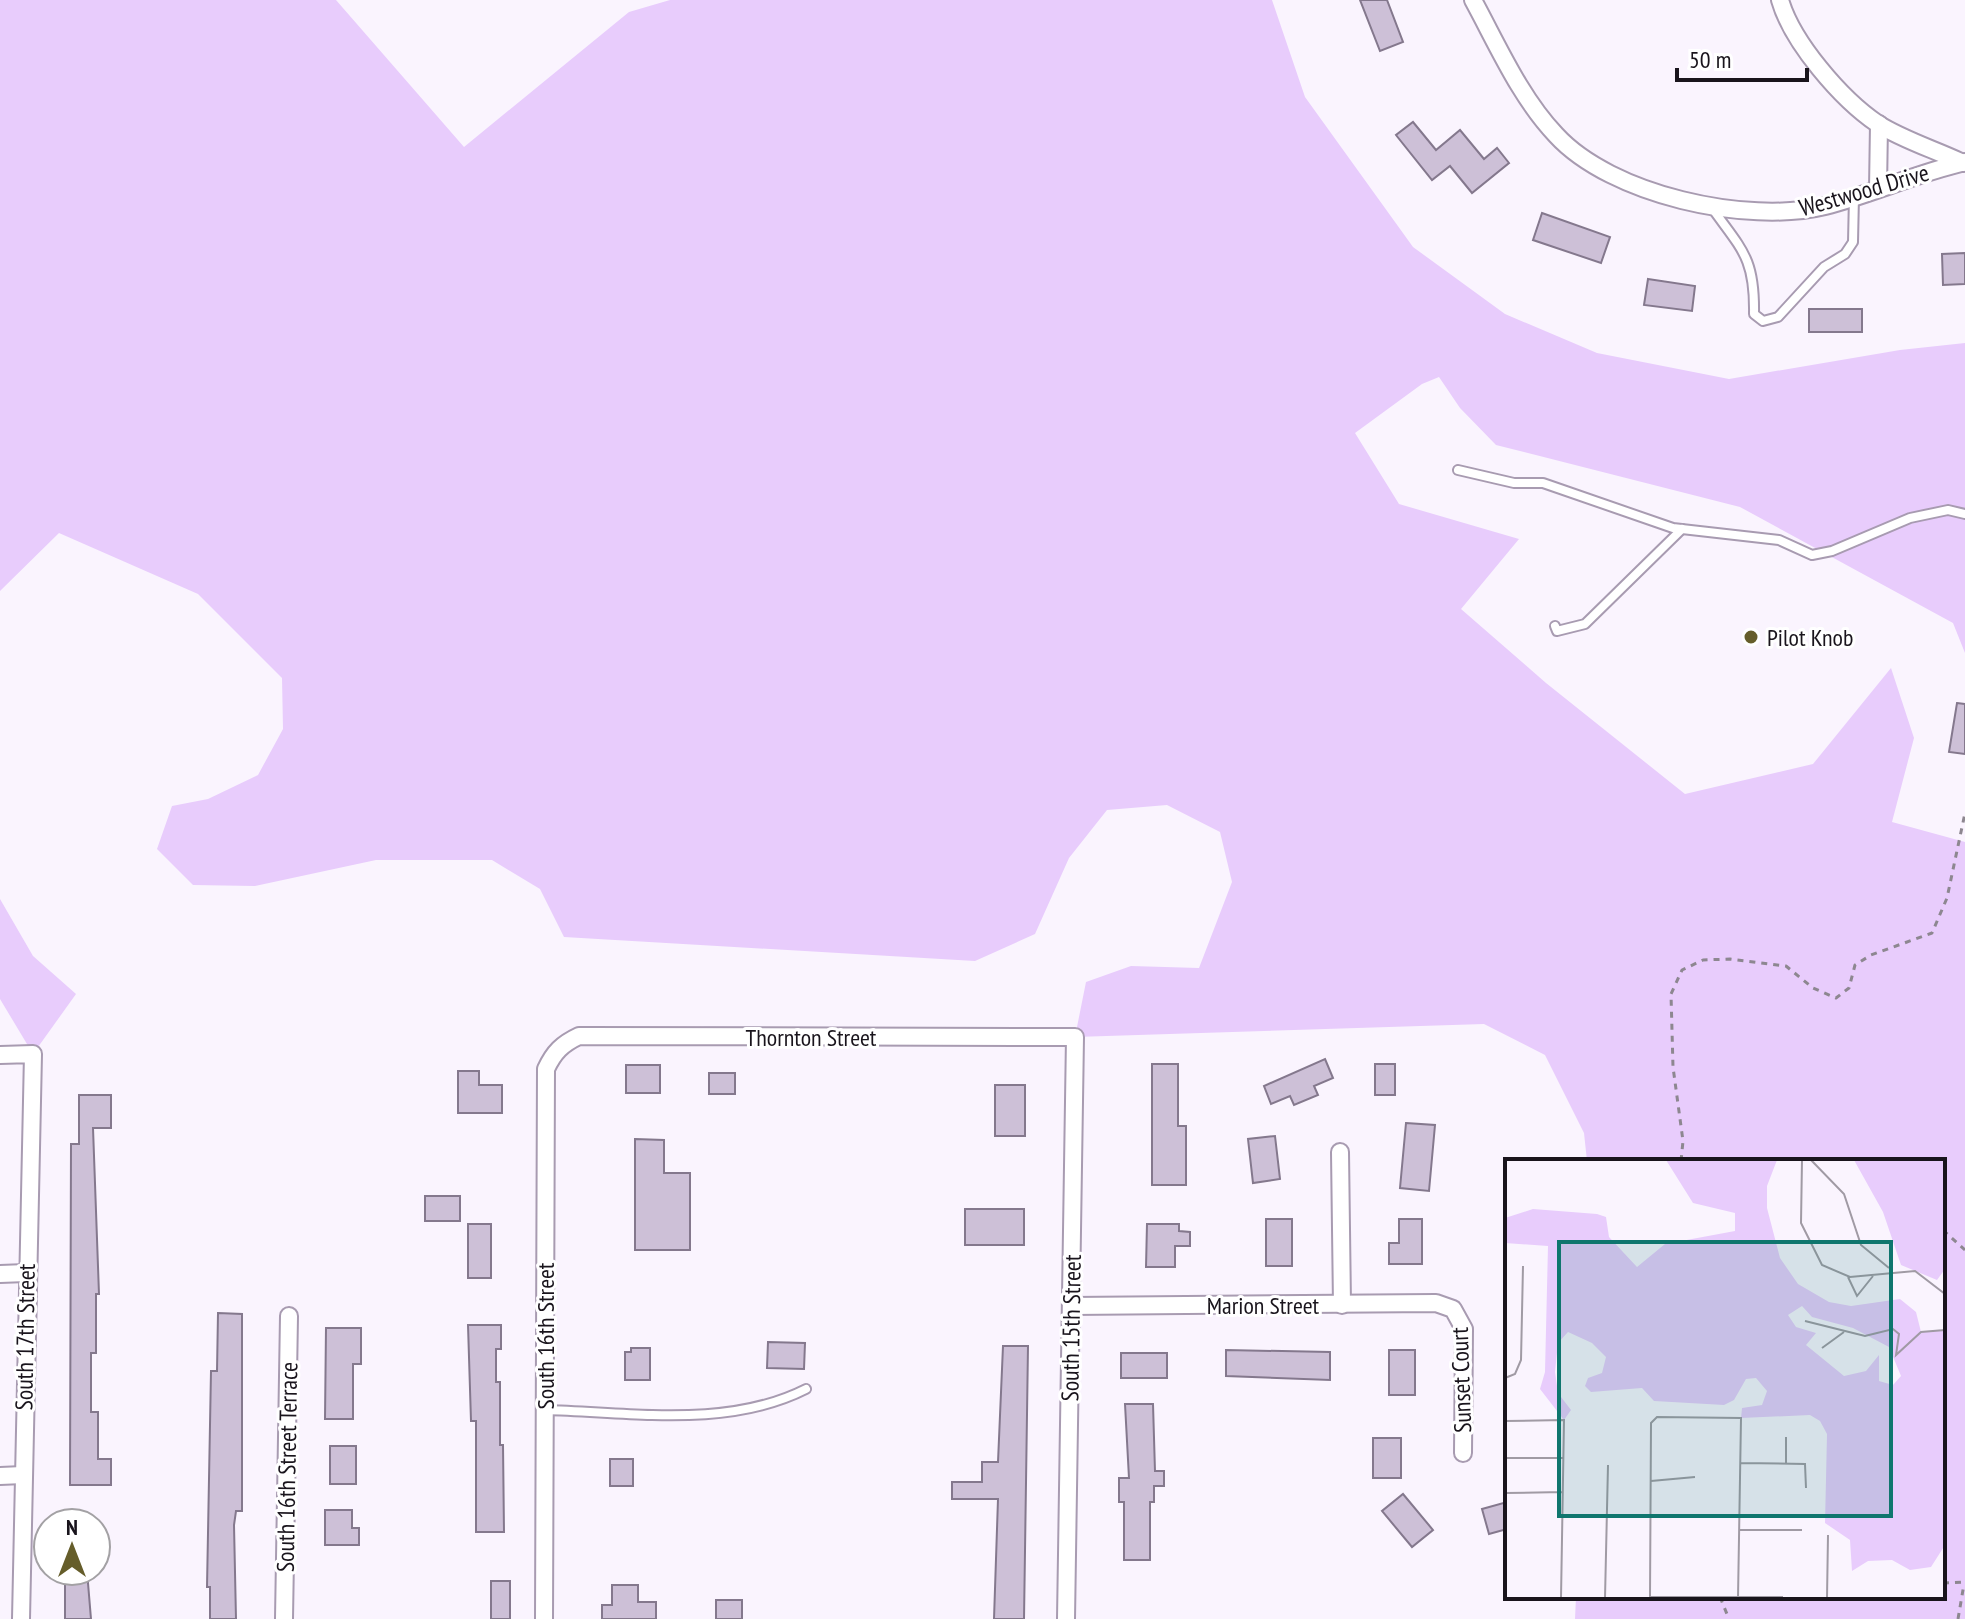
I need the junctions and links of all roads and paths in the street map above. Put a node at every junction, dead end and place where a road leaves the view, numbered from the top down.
1 (1473, 0) edge
2 (1780, 0) edge
3 (1879, 124) junction
4 (1964, 162) edge
5 (1878, 189) junction
6 (1854, 196) junction
7 (1711, 208) junction
8 (1458, 470) dead end
9 (1965, 514) edge
10 (1682, 529) junction
11 (1555, 626) dead end
12 (1965, 813) edge
13 (1075, 1037) joint
14 (553, 1054) joint
15 (0, 1055) edge
16 (1340, 1152) dead end
17 (1681, 1159) edge
18 (1945, 1232) edge
19 (1965, 1250) edge
20 (26, 1273) junction
21 (0, 1274) edge
22 (1342, 1305) junction
23 (1071, 1306) junction
24 (1453, 1309) joint
25 (289, 1316) dead end
26 (806, 1389) dead end
27 (545, 1410) junction
28 (1463, 1453) dead end
29 (23, 1475) junction
30 (0, 1476) edge
31 (1964, 1583) edge
32 (1721, 1599) edge
33 (21, 1619) edge
34 (284, 1619) edge
35 (544, 1619) edge
36 (1066, 1619) edge
37 (1729, 1619) edge
38 (1958, 1619) edge

1 - 7 street, Westwood Drive
2 - 3 street
3 - 4 street
3 - 5 street
4 - 5 street, Westwood Drive
5 - 6 street, Westwood Drive
6 - 7 street, Westwood Drive
6 - 7 lane
8 - 10 lane
9 - 10 lane
10 - 11 lane
12 - 17 path
13 - 14 street, Thornton Street
13 - 23 street, South 15th Street
14 - 27 street, South 16th Street
15 - 20 street, South 17th Street
16 - 22 street
18 - 19 path
20 - 21 street
20 - 29 street, South 17th Street
22 - 23 street, Marion Street
22 - 24 street, Marion Street
23 - 36 street, South 15th Street
24 - 28 street, Sunset Court
25 - 34 street, South 16th Street Terrace
26 - 27 lane
27 - 35 street, South 16th Street
29 - 30 street
29 - 33 street, South 17th Street
31 - 38 path
32 - 37 path

